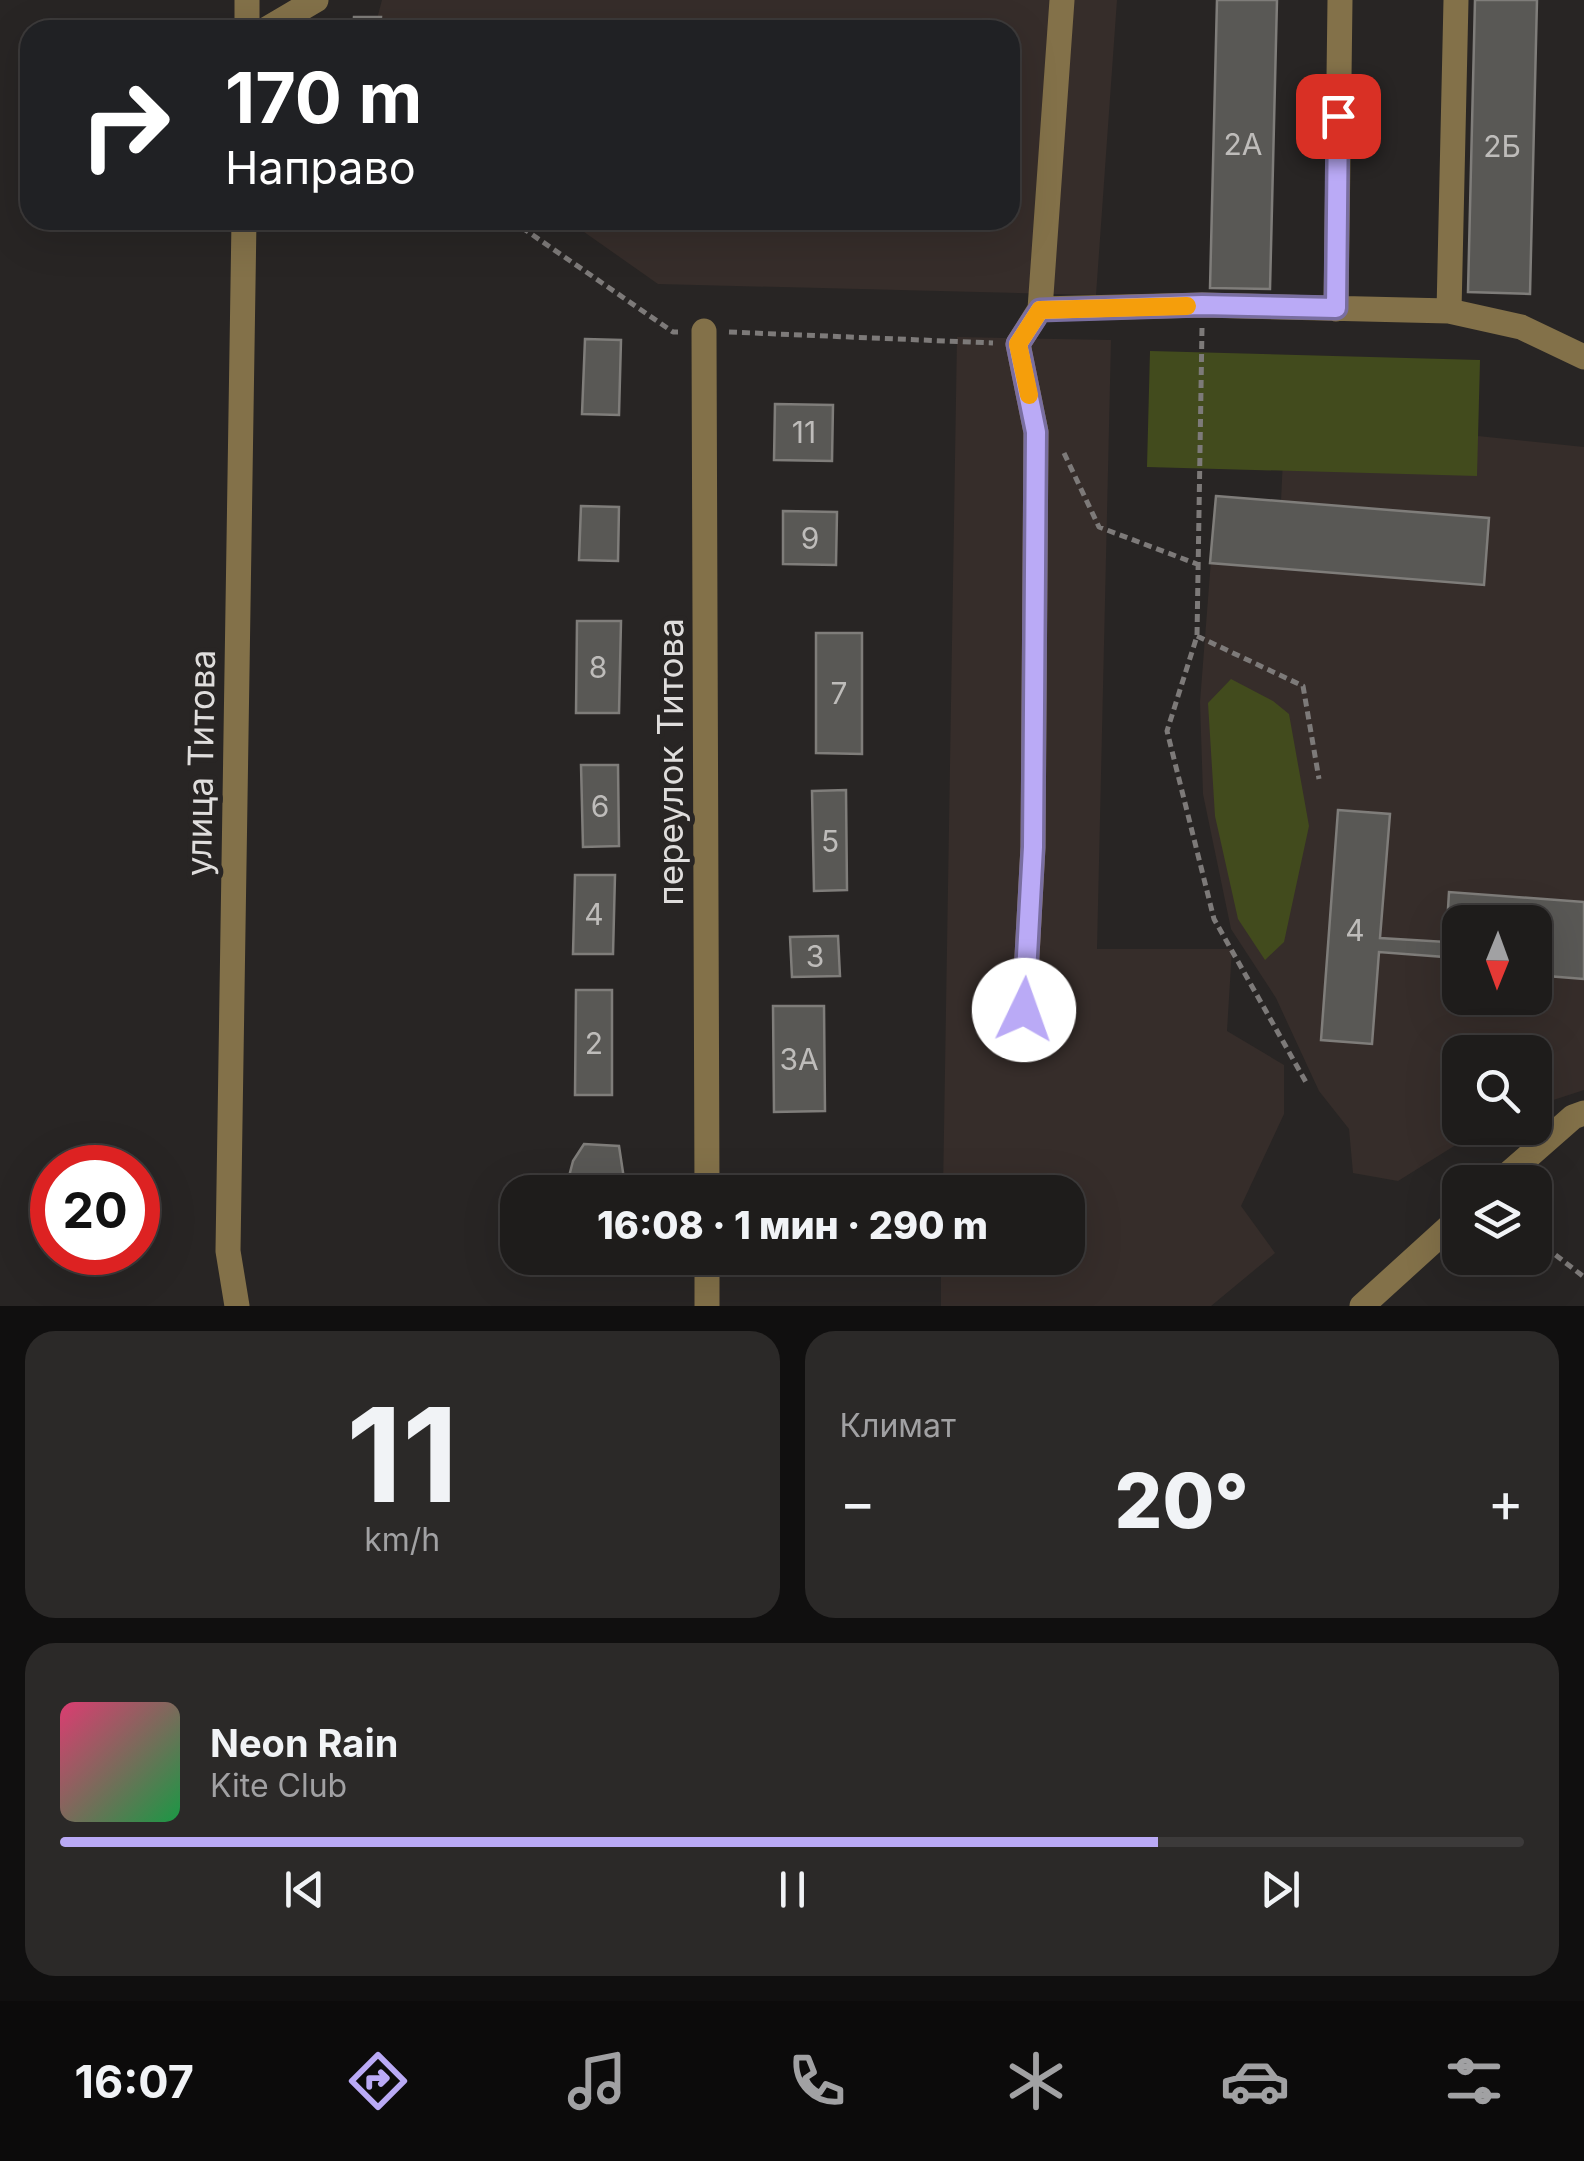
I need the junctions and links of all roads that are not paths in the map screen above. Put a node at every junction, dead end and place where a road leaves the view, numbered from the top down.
1 (316, 0) edge
2 (1062, 0) edge
3 (1340, 0) edge
4 (1456, 0) edge
5 (282, 20) edge
6 (244, 230) edge
7 (1336, 308) junction
8 (1040, 310) junction
9 (1449, 311) junction
10 (704, 330) road end
11 (1584, 357) edge
12 (1024, 1010) dead end
13 (1584, 1112) edge
14 (1518, 1165) edge
15 (707, 1175) edge
16 (1442, 1233) edge
17 (707, 1275) edge
18 (238, 1306) edge
19 (707, 1306) edge
20 (1362, 1306) edge

1 - 5 street
2 - 8 street
3 - 7 street
4 - 9 street
6 - 18 street, улица Титова
7 - 8 street
7 - 9 street
8 - 12 street
9 - 11 street
10 - 15 street, переулок Титова
13 - 14 street
16 - 20 street
17 - 19 street

